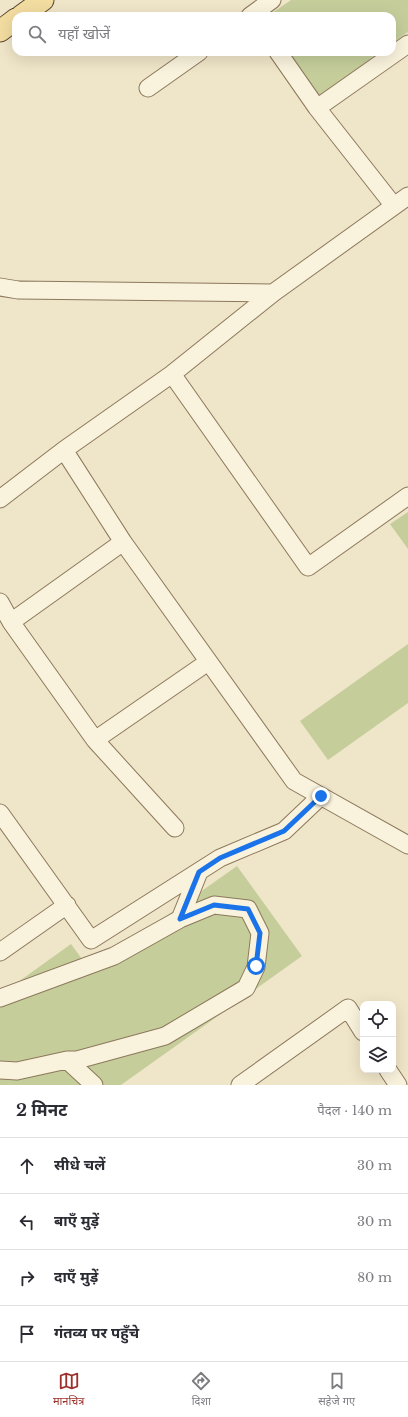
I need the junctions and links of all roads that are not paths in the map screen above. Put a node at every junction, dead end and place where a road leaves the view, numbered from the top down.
1 (43, 0) edge
2 (272, 0) edge
3 (26, 12) edge
4 (256, 12) edge
5 (12, 22) edge
6 (0, 31) edge
7 (408, 44) edge
8 (396, 52) edge
9 (193, 56) edge
10 (281, 56) edge
11 (391, 56) edge
12 (148, 88) dead end
13 (317, 108) junction
14 (408, 196) edge
15 (394, 206) junction
16 (0, 288) edge
17 (274, 293) junction
18 (172, 374) junction
19 (64, 450) junction
20 (408, 496) edge
21 (0, 499) edge
22 (123, 542) junction
23 (0, 602) edge
24 (11, 622) junction
25 (208, 662) junction
26 (94, 740) junction
27 (321, 796) junction
28 (0, 812) edge
29 (175, 828) dead end
30 (408, 845) edge
31 (199, 872) junction
32 (67, 905) junction
33 (180, 919) junction
34 (0, 952) edge
35 (0, 998) edge
36 (360, 1027) edge
37 (67, 1060) junction
38 (0, 1070) edge
39 (390, 1073) edge
40 (94, 1085) edge
41 (240, 1085) edge
42 (398, 1085) edge

1 - 3 main road
2 - 4 street
5 - 6 main road
7 - 8 street
9 - 12 street
10 - 13 street
11 - 13 street
13 - 15 street
14 - 15 street
15 - 17 street
16 - 17 street
17 - 18 street
18 - 19 street
18 - 20 street
19 - 21 street
19 - 22 street
22 - 24 street
22 - 25 street
23 - 24 street
24 - 26 street
25 - 26 street
25 - 27 street
26 - 29 street
27 - 30 street
27 - 31 street
28 - 32 street
31 - 32 street
31 - 33 street
32 - 34 street
33 - 35 street
33 - 37 street
36 - 41 street
37 - 38 street
37 - 40 street
39 - 42 street

